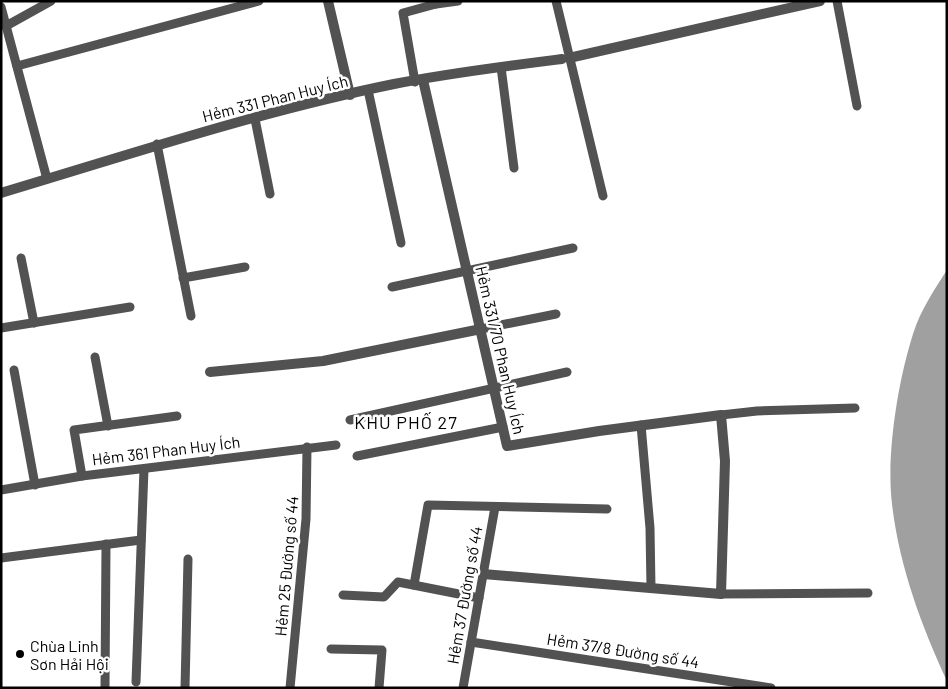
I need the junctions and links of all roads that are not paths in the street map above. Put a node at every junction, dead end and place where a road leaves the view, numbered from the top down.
1 (52, 1) edge
2 (259, 1) edge
3 (328, 1) edge
4 (458, 1) edge
5 (556, 1) edge
6 (820, 1) edge
7 (837, 1) edge
8 (436, 3) edge
9 (232, 5) edge
10 (1, 7) edge
11 (6, 26) junction
12 (566, 58) junction
13 (17, 66) junction
14 (501, 67) junction
15 (419, 81) junction
16 (368, 90) junction
17 (350, 95) junction
18 (857, 106) dead end
19 (255, 119) junction
20 (157, 144) junction
21 (514, 168) dead end
22 (46, 179) junction
23 (1, 193) edge
24 (270, 194) dead end
25 (603, 196) dead end
26 (401, 243) dead end
27 (573, 248) dead end
28 (21, 258) dead end
29 (245, 267) dead end
30 (468, 270) junction
31 (183, 278) junction
32 (392, 286) dead end
33 (130, 307) dead end
34 (556, 314) dead end
35 (191, 316) dead end
36 (34, 323) junction
37 (1, 328) edge
38 (481, 329) junction
39 (96, 357) dead end
40 (14, 370) dead end
41 (210, 372) dead end
42 (567, 372) dead end
43 (495, 388) junction
44 (855, 408) dead end
45 (721, 415) junction
46 (177, 416) dead end
47 (350, 420) dead end
48 (641, 425) junction
49 (108, 426) junction
50 (503, 427) junction
51 (336, 445) dead end
52 (308, 447) junction
53 (357, 456) dead end
54 (144, 469) junction
55 (82, 476) junction
56 (35, 485) junction
57 (1, 490) edge
58 (496, 508) junction
59 (607, 509) dead end
60 (141, 540) junction
61 (106, 544) junction
62 (1, 558) edge
63 (188, 559) dead end
64 (484, 574) junction
65 (414, 586) junction
66 (651, 588) junction
67 (868, 593) dead end
68 (721, 594) junction
69 (343, 595) dead end
70 (479, 598) junction
71 (471, 642) junction
72 (331, 649) dead end
73 (136, 682) dead end
74 (105, 688) edge
75 (185, 688) edge
76 (290, 688) edge
77 (379, 688) edge
78 (463, 688) edge
79 (771, 688) edge

1 - 11 lane
2 - 9 lane
3 - 17 street
4 - 8 lane
5 - 12 lane
6 - 12 street, Hẻm 331 Phan Huy Ích
7 - 18 lane
8 - 15 lane
9 - 13 lane
10 - 11 lane
11 - 13 lane
12 - 14 street, Hẻm 331 Phan Huy Ích
12 - 25 lane
13 - 22 lane
14 - 15 street, Hẻm 331 Phan Huy Ích
14 - 21 lane
15 - 16 street, Hẻm 331 Phan Huy Ích
15 - 30 street, Hẻm 331/70 Phan Huy Ích
16 - 17 street, Hẻm 331 Phan Huy Ích
16 - 26 lane
17 - 19 street, Hẻm 331 Phan Huy Ích
19 - 20 street, Hẻm 331 Phan Huy Ích
19 - 24 lane
20 - 22 street, Hẻm 331 Phan Huy Ích
20 - 31 lane
22 - 23 street, Hẻm 331 Phan Huy Ích
27 - 30 lane
28 - 36 lane
29 - 31 lane
30 - 32 lane
30 - 38 street, Hẻm 331/70 Phan Huy Ích
31 - 35 lane
33 - 36 lane
34 - 38 lane
36 - 37 lane
38 - 41 street
38 - 43 street, Hẻm 331/70 Phan Huy Ích
39 - 49 lane
40 - 56 lane
42 - 43 lane
43 - 47 lane
43 - 50 street, Hẻm 331/70 Phan Huy Ích
44 - 45 lane, Hẻm 331/70 Phan Huy Ích
45 - 48 street, Hẻm 331/70 Phan Huy Ích
45 - 68 street
46 - 49 lane
48 - 50 street, Hẻm 331/70 Phan Huy Ích
48 - 66 lane
49 - 55 lane
50 - 53 lane
51 - 52 lane, Hẻm 361 Phan Huy Ích
52 - 54 lane, Hẻm 361 Phan Huy Ích
52 - 76 lane, Hẻm 25 Đường số 44
54 - 55 lane, Hẻm 361 Phan Huy Ích
54 - 60 lane
55 - 56 lane, Hẻm 361 Phan Huy Ích
56 - 57 lane, Hẻm 361 Phan Huy Ích
58 - 59 lane, Hẻm 37 Đường số 44
58 - 64 lane, Hẻm 37 Đường số 44
58 - 65 lane, Hẻm 37 Đường số 44
60 - 61 lane
60 - 73 lane
61 - 62 lane
61 - 74 lane
63 - 75 lane
64 - 66 street
64 - 70 lane, Hẻm 37 Đường số 44
65 - 69 lane
65 - 70 lane
66 - 68 street
67 - 68 lane
70 - 71 lane, Hẻm 37 Đường số 44
71 - 78 lane, Hẻm 37 Đường số 44
71 - 79 lane, Hẻm 37/8 Đường số 44
72 - 77 lane

